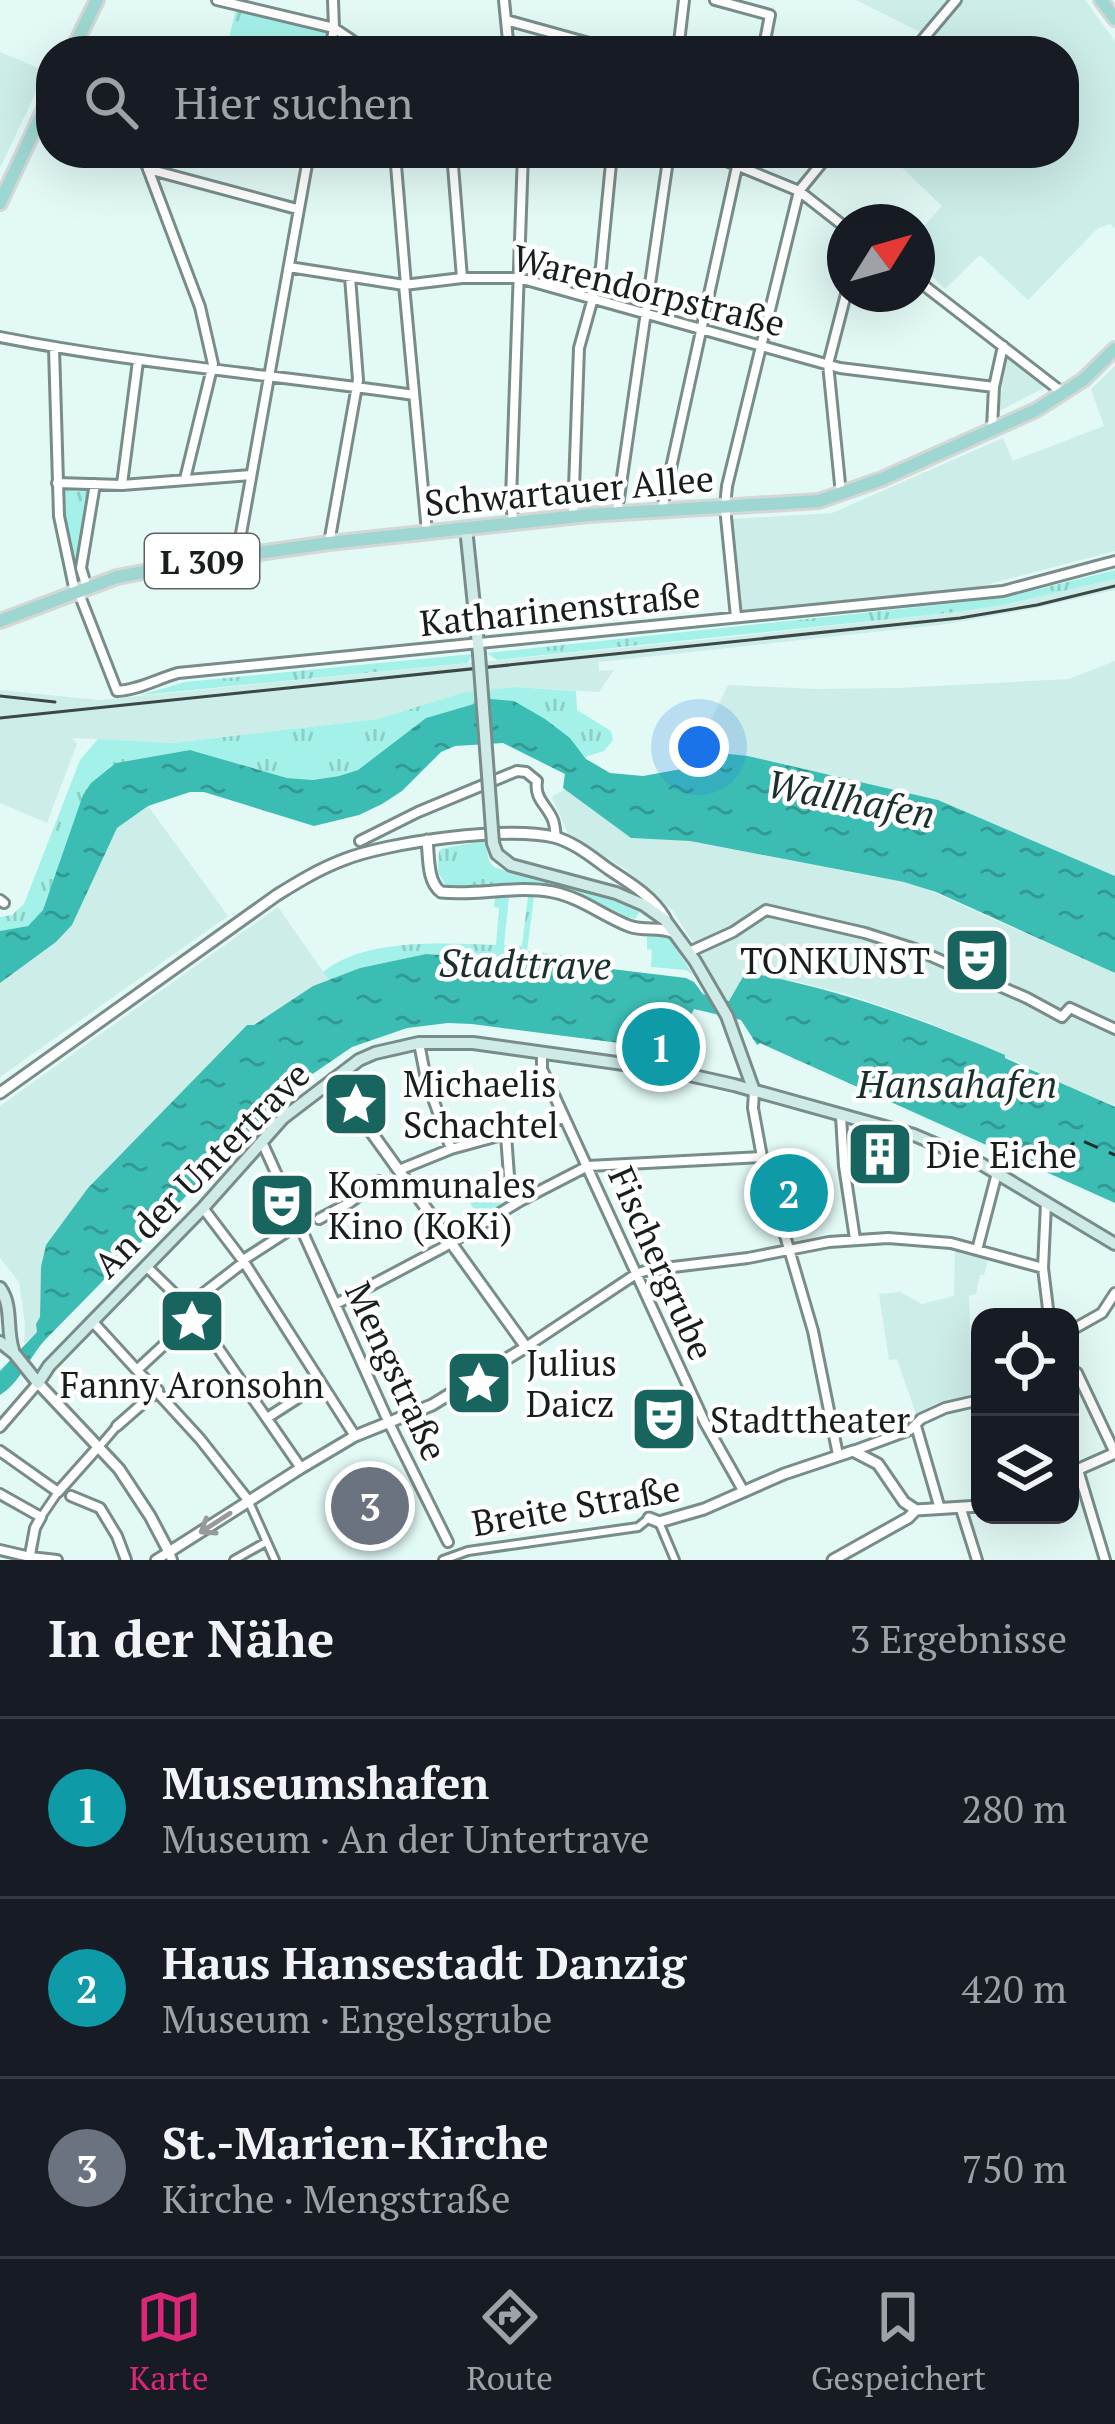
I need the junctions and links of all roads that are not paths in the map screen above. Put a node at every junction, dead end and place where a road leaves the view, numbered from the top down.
1 (97, 0) edge
2 (218, 0) edge
3 (333, 0) edge
4 (504, 0) edge
5 (715, 0) edge
6 (956, 0) edge
7 (1101, 0) edge
8 (681, 1) edge
9 (1115, 19) edge
10 (506, 20) junction
11 (334, 28) junction
12 (79, 36) edge
13 (333, 36) edge
14 (346, 36) edge
15 (507, 36) edge
16 (564, 36) edge
17 (679, 36) edge
18 (766, 36) edge
19 (926, 36) edge
20 (36, 126) edge
21 (306, 168) edge
22 (395, 168) edge
23 (453, 168) edge
24 (523, 168) edge
25 (611, 168) edge
26 (667, 168) edge
27 (736, 168) edge
28 (747, 168) edge
29 (817, 168) edge
30 (147, 169) joint
31 (799, 190) junction
32 (0, 203) edge
33 (297, 208) junction
34 (827, 213) edge
35 (289, 267) junction
36 (350, 277) junction
37 (462, 278) junction
38 (519, 278) junction
39 (405, 285) junction
40 (935, 294) edge
41 (592, 298) junction
42 (841, 312) edge
43 (646, 313) junction
44 (700, 329) junction
45 (0, 337) edge
46 (761, 345) junction
47 (1003, 346) junction
48 (54, 348) junction
49 (1115, 349) edge
50 (138, 361) junction
51 (828, 364) junction
52 (211, 370) junction
53 (272, 375) junction
54 (357, 386) junction
55 (994, 387) junction
56 (1064, 394) junction
57 (414, 395) junction
58 (992, 430) junction
59 (251, 475) junction
60 (185, 479) junction
61 (57, 483) junction
62 (95, 484) junction
63 (122, 485) junction
64 (841, 495) junction
65 (725, 507) junction
66 (662, 510) junction
67 (617, 512) junction
68 (573, 516) junction
69 (513, 522) junction
70 (466, 528) junction
71 (428, 532) junction
72 (329, 543) junction
73 (237, 556) junction
74 (1115, 560) edge
75 (81, 568) junction
76 (69, 571) junction
77 (80, 590) junction
78 (736, 617) junction
79 (0, 621) edge
80 (478, 649) junction
81 (556, 837) junction
82 (427, 840) junction
83 (360, 841) dead end
84 (611, 871) junction
85 (616, 893) junction
86 (644, 905) junction
87 (665, 920) junction
88 (633, 927) junction
89 (674, 933) junction
90 (688, 953) junction
91 (1115, 1029) edge
92 (419, 1043) junction
93 (542, 1052) junction
94 (333, 1078) junction
95 (754, 1091) junction
96 (0, 1093) edge
97 (841, 1117) junction
98 (564, 1118) junction
99 (506, 1135) junction
100 (262, 1142) junction
101 (451, 1149) junction
102 (762, 1157) junction
103 (588, 1166) junction
104 (394, 1171) junction
105 (998, 1173) junction
106 (520, 1202) junction
107 (1047, 1202) junction
108 (203, 1208) junction
109 (310, 1223) junction
110 (855, 1239) junction
111 (452, 1243) junction
112 (1115, 1244) edge
113 (790, 1250) junction
114 (977, 1250) junction
115 (243, 1261) junction
116 (147, 1267) junction
117 (1043, 1268) junction
118 (635, 1274) junction
119 (0, 1288) edge
120 (1115, 1293) edge
121 (336, 1304) junction
122 (187, 1306) junction
123 (1048, 1308) edge
124 (91, 1320) junction
125 (199, 1321) junction
126 (1079, 1326) edge
127 (0, 1342) edge
128 (526, 1347) junction
129 (14, 1353) junction
130 (138, 1369) junction
131 (38, 1383) junction
132 (1079, 1384) edge
133 (158, 1390) junction
134 (298, 1399) dead end
135 (971, 1402) edge
136 (267, 1418) junction
137 (389, 1423) junction
138 (0, 1426) edge
139 (117, 1426) joint
140 (916, 1426) junction
141 (356, 1436) junction
142 (99, 1447) junction
143 (0, 1451) edge
144 (854, 1451) junction
145 (1115, 1453) edge
146 (838, 1455) junction
147 (301, 1468) junction
148 (1079, 1470) edge
149 (1079, 1486) edge
150 (58, 1492) junction
151 (744, 1492) junction
152 (0, 1494) edge
153 (71, 1496) dead end
154 (248, 1501) junction
155 (971, 1507) edge
156 (961, 1509) junction
157 (916, 1510) junction
158 (940, 1510) junction
159 (41, 1517) junction
160 (654, 1520) junction
161 (265, 1539) junction
162 (448, 1542) joint
163 (0, 1550) edge
164 (170, 1556) edge
165 (455, 1558) edge
166 (29, 1559) edge
167 (57, 1560) edge
168 (126, 1560) edge
169 (156, 1560) edge
170 (233, 1560) edge
171 (275, 1560) edge
172 (443, 1560) edge
173 (675, 1560) edge
174 (833, 1560) edge
175 (977, 1560) edge
176 (1105, 1560) edge

1 - 12 main road
2 - 11 street
3 - 11 street
4 - 10 street
5 - 18 street
6 - 19 street
7 - 9 main road
8 - 17 street
10 - 15 street
10 - 16 street
11 - 13 street
11 - 14 street
20 - 32 main road
21 - 33 street
22 - 39 street
23 - 37 street
24 - 38 street
25 - 41 street
26 - 43 street
27 - 44 street
28 - 31 street
29 - 31 street
30 - 33 street
30 - 52 street
31 - 34 street
31 - 46 street
33 - 35 street
35 - 36 street, Warendorpstraße
35 - 53 street
36 - 39 street, Warendorpstraße
36 - 54 street
37 - 38 street, Warendorpstraße
37 - 39 street, Warendorpstraße
38 - 41 street, Warendorpstraße
38 - 69 street
39 - 57 street
40 - 47 street
41 - 43 street, Warendorpstraße
41 - 68 street
42 - 51 street
43 - 44 street, Warendorpstraße
43 - 67 street
44 - 46 street, Warendorpstraße
44 - 66 street
45 - 48 street
46 - 51 street, Warendorpstraße
46 - 65 street
47 - 55 street
47 - 56 street
48 - 50 street
48 - 61 street
49 - 56 main road, Schwartauer Allee / L 309
50 - 52 street
50 - 63 street
51 - 55 street, Warendorpstraße
51 - 64 street
52 - 53 street
52 - 60 street
53 - 54 street
53 - 59 street
54 - 57 street
54 - 72 street
55 - 58 street
56 - 58 main road, Schwartauer Allee / L 309
57 - 71 street
58 - 64 main road, Schwartauer Allee / L 309
59 - 60 street
59 - 73 street
60 - 63 street
61 - 62 street
61 - 76 street
62 - 63 street
62 - 75 street
64 - 65 main road, Schwartauer Allee / L 309
65 - 66 main road, Schwartauer Allee / L 309
65 - 78 street
66 - 67 main road, Schwartauer Allee / L 309
67 - 68 main road, Schwartauer Allee / L 309
68 - 69 main road, Schwartauer Allee / L 309
69 - 70 main road, Schwartauer Allee / L 309
70 - 71 main road, Schwartauer Allee / L 309
70 - 80 main road
71 - 72 main road, Schwartauer Allee / L 309
72 - 73 main road, Schwartauer Allee / L 309
73 - 77 main road, Schwartauer Allee / L 309
74 - 78 street, Katharinenstraße
75 - 76 street
75 - 77 street
76 - 77 street
77 - 79 main road, Schwartauer Allee / L 309
77 - 80 street, Katharinenstraße
78 - 80 street, Katharinenstraße
80 - 85 main road, bridge
81 - 82 street
81 - 83 street
81 - 84 street
82 - 88 street
82 - 96 street
84 - 85 street
84 - 87 street
85 - 86 main road
86 - 87 main road
86 - 88 street
87 - 89 main road
88 - 89 street
89 - 90 main road
90 - 91 street
90 - 95 main road
92 - 93 main road, An der Untertrave
92 - 94 main road, An der Untertrave
92 - 101 street
93 - 95 main road, An der Untertrave
93 - 98 street, Fischergrube
94 - 100 main road, An der Untertrave
94 - 104 street
95 - 97 main road, An der Untertrave
95 - 102 street
97 - 105 main road, An der Untertrave
97 - 110 street
98 - 99 street
98 - 103 street, Fischergrube
99 - 101 street
99 - 106 street
100 - 108 main road, An der Untertrave
100 - 109 street, Mengstraße
101 - 104 street
102 - 103 street
102 - 113 street
103 - 106 street
103 - 118 street, Fischergrube
104 - 109 street
104 - 111 street
105 - 107 main road, An der Untertrave
105 - 114 street
106 - 111 street
107 - 112 main road, An der Untertrave
107 - 117 street
108 - 115 street
108 - 116 main road, An der Untertrave
109 - 115 street
109 - 121 street, Mengstraße
110 - 113 street
110 - 114 street
111 - 121 street
111 - 128 street
113 - 118 street
113 - 146 street
114 - 117 street
115 - 122 street
115 - 141 street
116 - 122 street
116 - 124 main road, An der Untertrave
117 - 123 street
118 - 128 street
118 - 151 street, Fischergrube
119 - 129 main road
120 - 126 street
121 - 137 street, Mengstraße
122 - 125 street
124 - 130 street
124 - 131 main road, An der Untertrave
125 - 130 street
125 - 136 street
127 - 129 main road
128 - 137 street
129 - 131 main road
130 - 133 street
131 - 138 street
131 - 142 street
132 - 145 street
133 - 139 street
133 - 154 street
134 - 136 street
135 - 140 street
136 - 147 street
137 - 141 street
137 - 162 street, Mengstraße
139 - 142 street
140 - 144 street
140 - 158 street
141 - 147 street
142 - 150 street
142 - 164 street
143 - 150 street
144 - 146 street, Breite Straße
144 - 157 street
145 - 148 street
146 - 151 street, Breite Straße
147 - 154 street
149 - 176 street
150 - 159 street
151 - 160 street, Breite Straße
152 - 159 street
153 - 168 street
154 - 161 street
154 -> 164 street
155 - 156 street
156 - 158 street
156 - 175 street
157 - 158 street
157 - 174 street
159 - 166 street
160 - 165 street, Breite Straße
160 - 173 street
161 - 170 street
161 - 171 street
162 - 165 street, Mengstraße
163 - 166 street
164 - 169 street
165 - 172 street, Breite Straße
166 - 167 street

